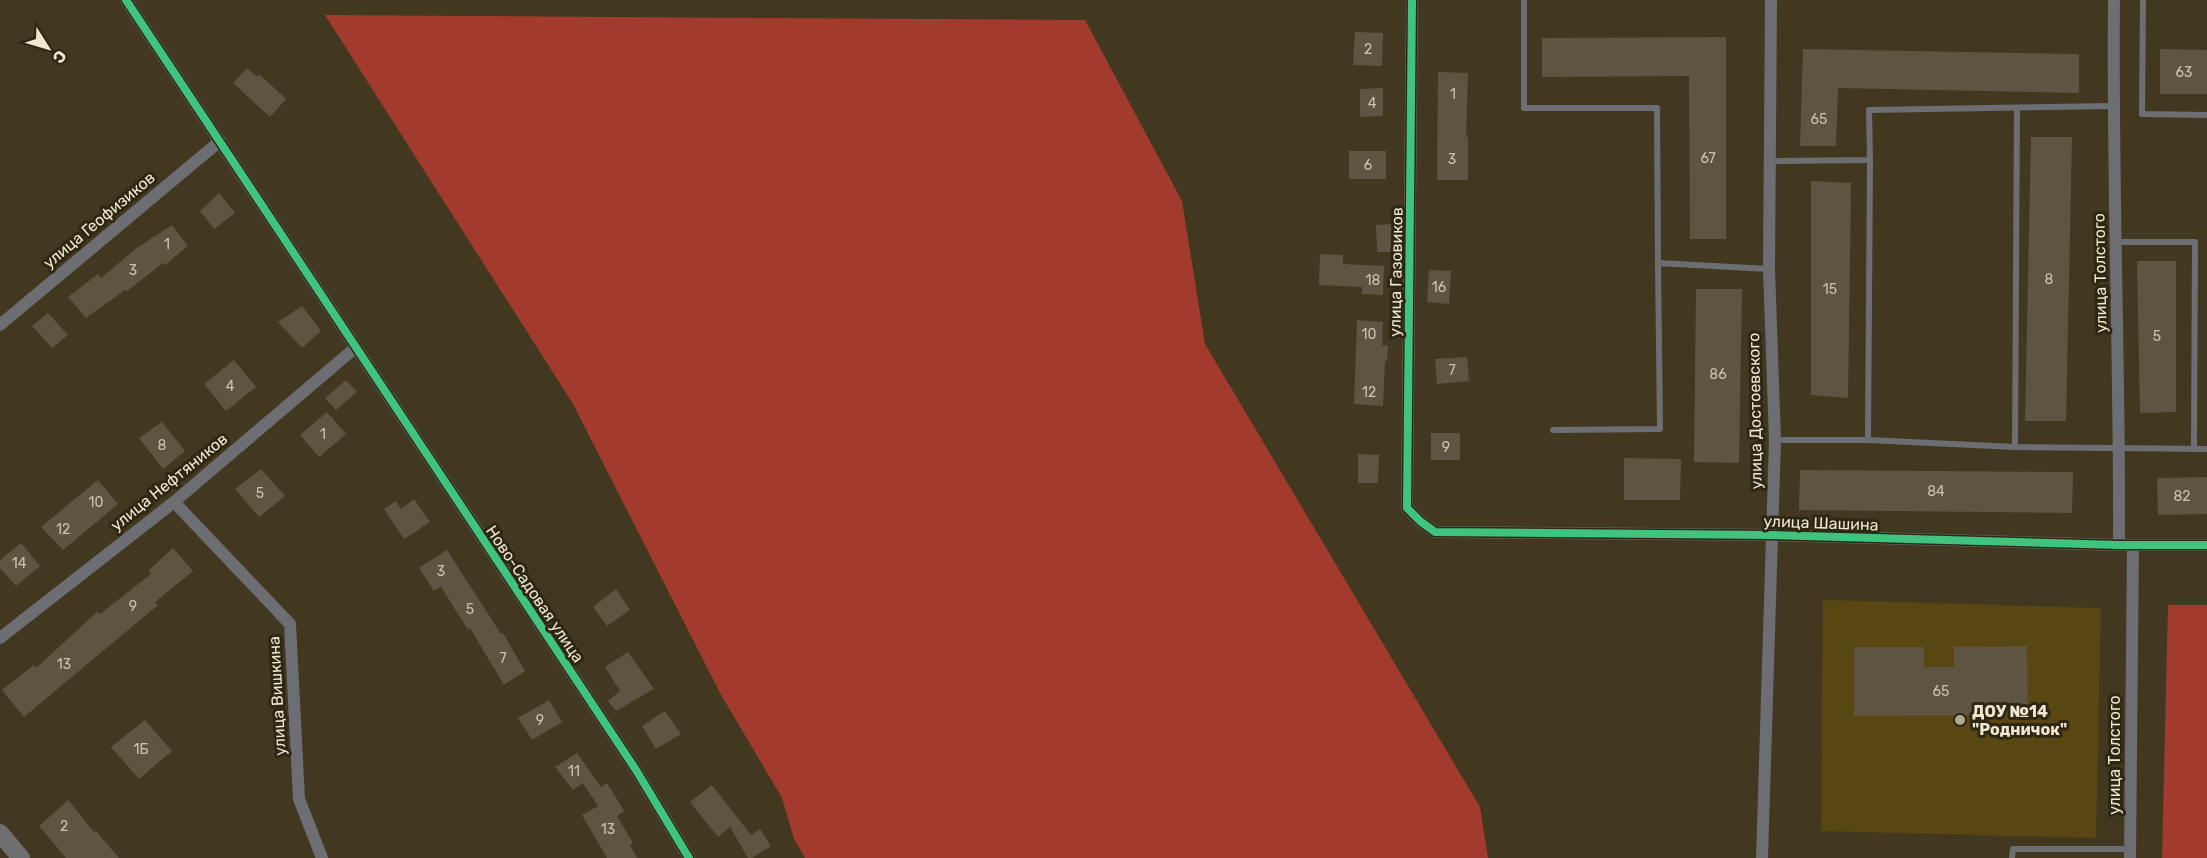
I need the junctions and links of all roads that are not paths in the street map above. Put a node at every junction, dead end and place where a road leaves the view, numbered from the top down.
1 (126, 0) edge
2 (1412, 0) edge
3 (1524, 0) edge
4 (1771, 0) edge
5 (2114, 0) edge
6 (2143, 0) edge
7 (2113, 106) junction
8 (2017, 108) junction
9 (2207, 115) edge
10 (219, 141) junction
11 (1870, 160) junction
12 (1770, 161) junction
13 (2116, 242) junction
14 (1658, 263) junction
15 (1769, 269) junction
16 (0, 325) edge
17 (356, 348) junction
18 (1553, 430) dead end
19 (1775, 440) junction
20 (1868, 440) junction
21 (2015, 447) junction
22 (2119, 448) junction
23 (2194, 449) junction
24 (2207, 449) edge
25 (174, 502) junction
26 (1435, 532) joint
27 (1771, 535) junction
28 (2119, 545) junction
29 (2133, 545) junction
30 (2207, 545) edge
31 (0, 638) edge
32 (0, 833) edge
33 (2130, 853) edge
34 (21, 858) edge
35 (322, 858) edge
36 (689, 858) edge
37 (1762, 858) edge
38 (2012, 858) edge

1 - 10 street, Ново-Садовая улица
2 - 26 street, улица Газовиков
3 - 14 lane
4 - 12 street, улица Достоевского
5 - 7 street, улица Толстого
6 - 9 lane
7 - 8 lane
7 - 13 street, улица Толстого
8 - 11 lane
8 - 21 lane
10 - 16 street, улица Геофизиков
10 - 17 street, Ново-Садовая улица
11 - 12 lane
11 - 20 lane
12 - 15 street, улица Достоевского
13 - 22 street, улица Толстого
13 - 23 lane
14 - 15 lane
14 - 18 lane
15 - 19 street, улица Достоевского
17 - 25 street, улица Нефтяников
17 - 36 street, Ново-Садовая улица
19 - 20 lane
19 - 27 street, улица Достоевского
20 - 21 lane
21 - 22 lane
22 - 23 lane
22 - 28 street, улица Толстого
23 - 24 lane
25 - 31 street, улица Нефтяников
25 - 35 street, улица Вишкина
26 - 27 street, улица Шашина
27 - 28 street, улица Шашина
27 - 37 street, улица Достоевского
28 - 29 street, улица Шашина
29 - 30 street, улица Шашина
29 - 33 street, улица Толстого
32 - 34 street
33 - 38 lane

